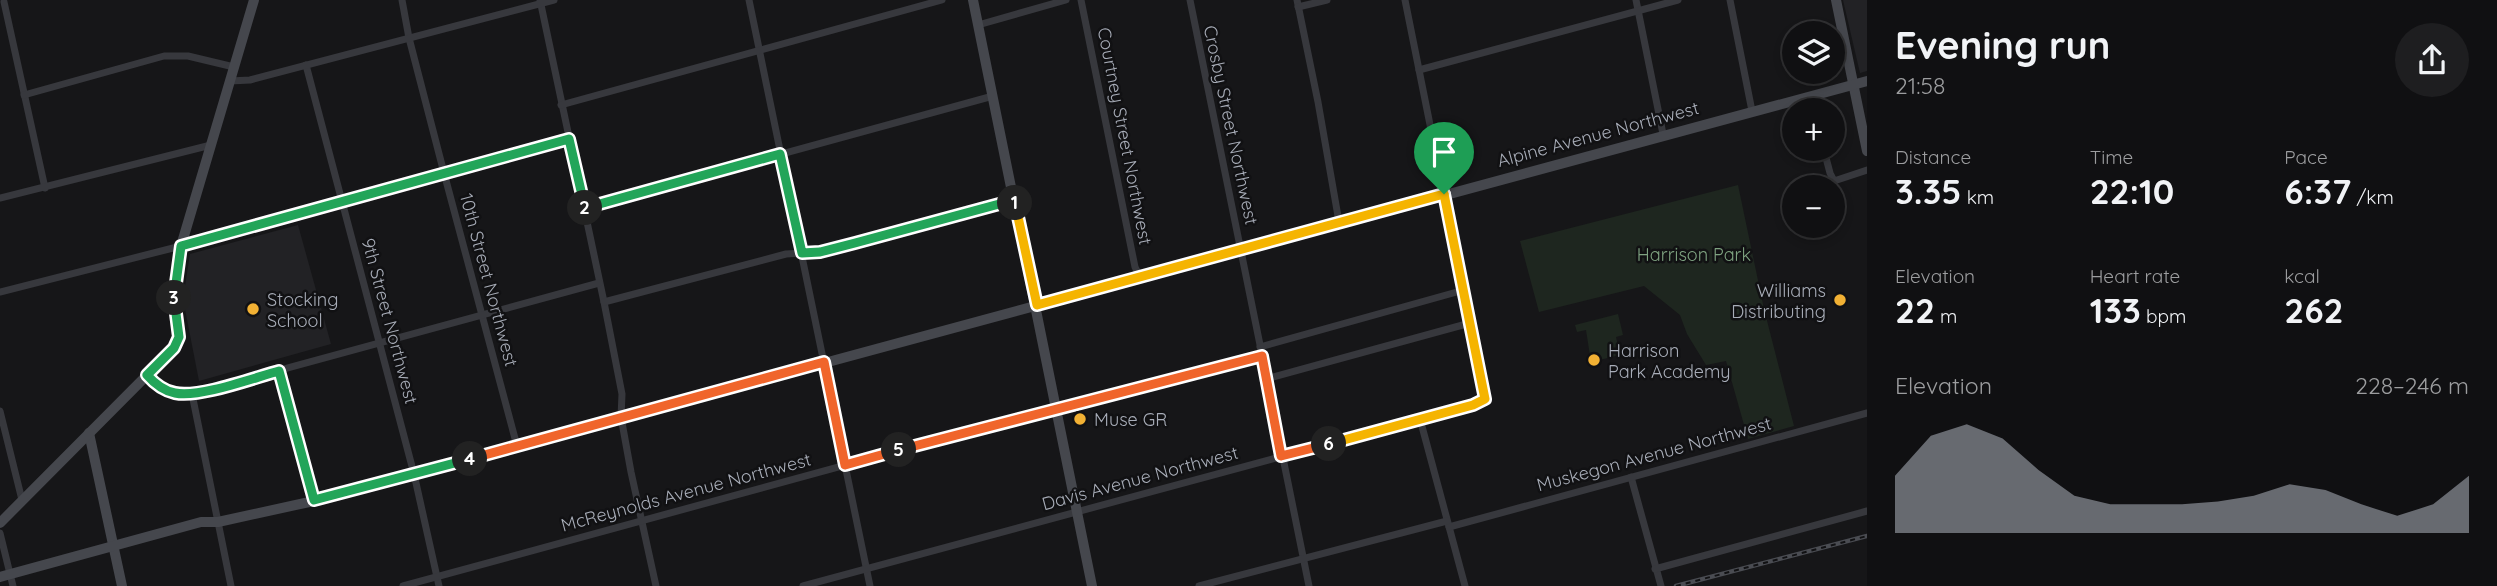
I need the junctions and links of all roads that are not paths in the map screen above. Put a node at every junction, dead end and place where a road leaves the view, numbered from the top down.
1 (254, 0) edge
2 (402, 0) edge
3 (554, 0) edge
4 (750, 0) edge
5 (942, 0) edge
6 (973, 0) edge
7 (1066, 0) edge
8 (1081, 0) edge
9 (1190, 0) edge
10 (1327, 0) edge
11 (1405, 0) edge
12 (1636, 0) edge
13 (1678, 0) edge
14 (1730, 0) edge
15 (1836, 0) edge
16 (6, 2) edge
17 (540, 2) edge
18 (1297, 4) edge
19 (1639, 11) junction
20 (978, 24) junction
21 (409, 38) junction
22 (760, 49) junction
23 (306, 65) junction
24 (234, 67) junction
25 (1419, 71) junction
26 (1867, 80) edge
27 (230, 81) junction
28 (1853, 84) junction
29 (24, 95) junction
30 (993, 96) junction
31 (561, 105) junction
32 (1752, 111) junction
33 (1663, 134) junction
34 (569, 139) junction
35 (211, 145) junction
36 (1867, 150) edge
37 (780, 154) junction
38 (1827, 161) edge
39 (1867, 170) edge
40 (444, 173) junction
41 (44, 188) junction
42 (1444, 194) junction
43 (0, 198) edge
44 (1014, 200) junction
45 (343, 202) junction
46 (585, 208) junction
47 (1339, 222) junction
48 (181, 246) junction
49 (1240, 249) junction
50 (802, 253) junction
51 (1140, 277) junction
52 (599, 283) junction
53 (1464, 290) junction
54 (0, 292) edge
55 (604, 302) junction
56 (1037, 305) junction
57 (483, 314) junction
58 (1470, 323) junction
59 (380, 343) junction
60 (1260, 346) junction
61 (1262, 356) junction
62 (824, 362) junction
63 (279, 371) junction
64 (147, 375) junction
65 (1266, 379) junction
66 (192, 394) junction
67 (1057, 408) junction
68 (0, 411) edge
69 (1867, 413) edge
70 (621, 417) junction
71 (1420, 419) junction
72 (89, 433) junction
73 (517, 446) junction
74 (1281, 456) junction
75 (845, 465) junction
76 (414, 474) junction
77 (1632, 477) junction
78 (22, 500) junction
79 (314, 500) junction
80 (1077, 511) junction
81 (1867, 511) edge
82 (641, 520) junction
83 (218, 522) junction
84 (0, 523) edge
85 (1448, 524) junction
86 (0, 533) edge
87 (114, 546) junction
88 (1303, 558) junction
89 (866, 569) junction
90 (1655, 569) junction
91 (437, 577) junction
92 (8, 579) edge
93 (122, 586) edge
94 (231, 586) edge
95 (403, 586) edge
96 (439, 586) edge
97 (656, 586) edge
98 (803, 586) edge
99 (870, 586) edge
100 (1092, 586) edge
101 (1199, 586) edge
102 (1309, 586) edge
103 (1465, 586) edge
104 (1661, 586) edge

1 - 24 main road
2 - 21 street, 10th Street Northwest
3 - 17 street
4 - 22 street
5 - 22 street
6 - 20 main road
7 - 20 street
8 - 51 street, Courtney Street Northwest
9 - 49 street, Crosby Street Northwest
10 - 18 street
11 - 25 street
12 - 19 street
13 - 19 street
14 - 32 street
15 - 28 main road
16 - 29 street
17 - 21 street
17 - 31 street
18 - 47 street
19 - 25 street
19 - 33 street
20 - 30 main road
21 - 23 street
21 - 40 street, 10th Street Northwest
22 - 31 street
22 - 37 street
23 - 27 street
23 - 45 street, 9th Street Northwest
24 - 27 main road
24 - 29 street
25 - 42 street
26 - 28 main road, Alpine Avenue Northwest
27 - 35 main road
28 - 32 main road, Alpine Avenue Northwest
28 - 36 main road
29 - 41 street
30 - 37 street
30 - 44 main road
31 - 34 street
32 - 33 main road, Alpine Avenue Northwest
33 - 42 main road, Alpine Avenue Northwest
34 - 40 street
34 - 46 street
35 - 41 street
35 - 48 main road
37 - 46 street
37 - 50 street
38 - 39 street
40 - 45 street
40 - 57 street, 10th Street Northwest
41 - 43 street
42 - 47 main road, Alpine Avenue Northwest
42 - 53 street
44 - 50 street
44 - 56 main road
45 - 48 street
45 - 59 street, 9th Street Northwest
46 - 52 street
47 - 49 main road, Alpine Avenue Northwest
48 - 54 street
48 - 64 main road
49 - 51 main road, Alpine Avenue Northwest
49 - 60 street, Crosby Street Northwest
50 - 55 street
50 - 62 street
51 - 56 main road, Alpine Avenue Northwest
52 - 55 street
52 - 57 street
53 - 58 street
53 - 60 street
55 - 70 street
56 - 62 main road, Alpine Avenue Northwest
56 - 67 main road
57 - 59 street
57 - 73 street, 10th Street Northwest
58 - 65 street
58 - 71 street, Davis Avenue Northwest
59 - 63 street
59 - 76 street, 9th Street Northwest
60 - 61 street, Crosby Street Northwest
61 - 65 street, Crosby Street Northwest
61 - 67 street, McReynolds Avenue Northwest
62 - 70 main road, Alpine Avenue Northwest
62 - 75 street
63 - 66 street
63 - 79 street
64 - 66 street
64 - 72 main road
65 - 74 street, Crosby Street Northwest
66 - 83 street
67 - 75 street, McReynolds Avenue Northwest
67 - 80 main road
68 - 78 street
69 - 77 street, Muskegon Avenue Northwest
70 - 73 main road, Alpine Avenue Northwest
70 - 82 street
71 - 74 street, Davis Avenue Northwest
71 - 85 street
72 - 78 main road
72 - 87 main road
73 - 76 main road, Alpine Avenue Northwest
74 - 80 street, Davis Avenue Northwest
74 - 88 street, Crosby Street Northwest
75 - 82 street, McReynolds Avenue Northwest
75 - 89 street
76 - 79 main road, Alpine Avenue Northwest
76 - 91 street, 9th Street Northwest
77 - 85 street, Muskegon Avenue Northwest
77 - 90 street
78 - 84 main road
79 - 83 main road, Alpine Avenue Northwest
80 - 89 street, Davis Avenue Northwest
80 - 100 main road
81 - 90 street
82 - 91 street, McReynolds Avenue Northwest
82 - 97 street
83 - 87 main road, Alpine Avenue Northwest
83 - 94 street
85 - 88 street, Muskegon Avenue Northwest
85 - 103 street
86 - 92 street
87 - 92 main road, Alpine Avenue Northwest
87 - 93 main road
88 - 101 street, Muskegon Avenue Northwest
88 - 102 street, Crosby Street Northwest
89 - 98 street, Davis Avenue Northwest
89 - 99 street
90 - 104 street
91 - 95 street, McReynolds Avenue Northwest
91 - 96 street, 9th Street Northwest

